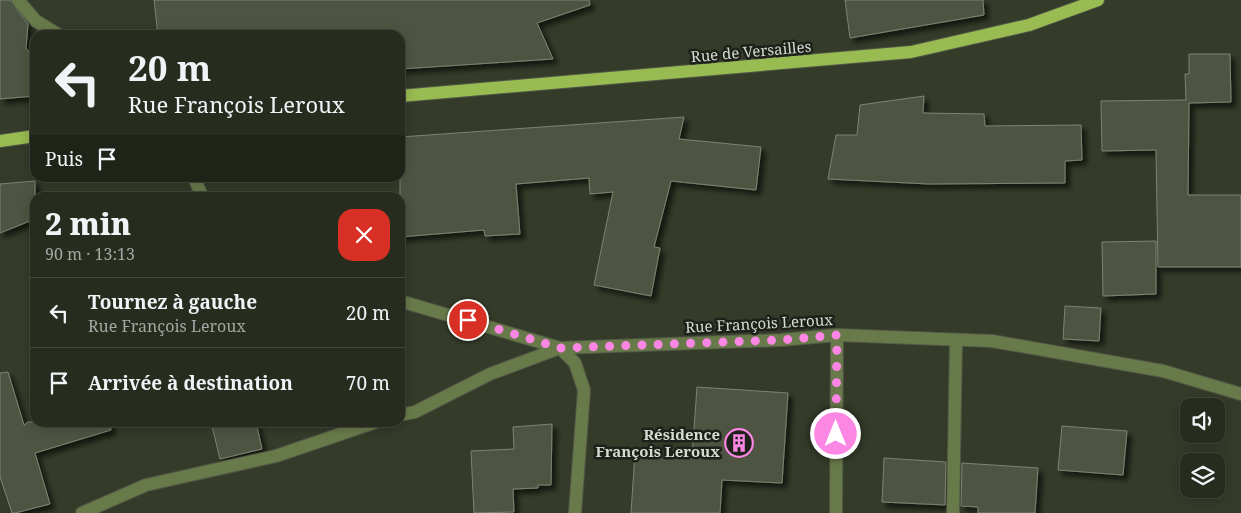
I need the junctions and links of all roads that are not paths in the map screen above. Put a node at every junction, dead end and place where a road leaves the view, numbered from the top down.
1 (18, 0) edge
2 (1098, 0) edge
3 (51, 30) edge
4 (405, 96) edge
5 (30, 137) edge
6 (0, 140) edge
7 (405, 302) edge
8 (837, 335) junction
9 (956, 341) junction
10 (560, 348) junction
11 (1241, 394) edge
12 (405, 414) edge
13 (361, 427) edge
14 (82, 513) edge
15 (575, 513) edge
16 (836, 513) edge
17 (953, 513) edge

1 - 3 street
2 - 4 main road, Rue de Versailles
5 - 6 main road
7 - 10 street, Rue François Leroux
8 - 9 street, Rue François Leroux
8 - 10 street, Rue François Leroux
8 - 16 street
9 - 11 street, Rue François Leroux
9 - 17 street
10 - 12 street
10 - 15 street
13 - 14 street

